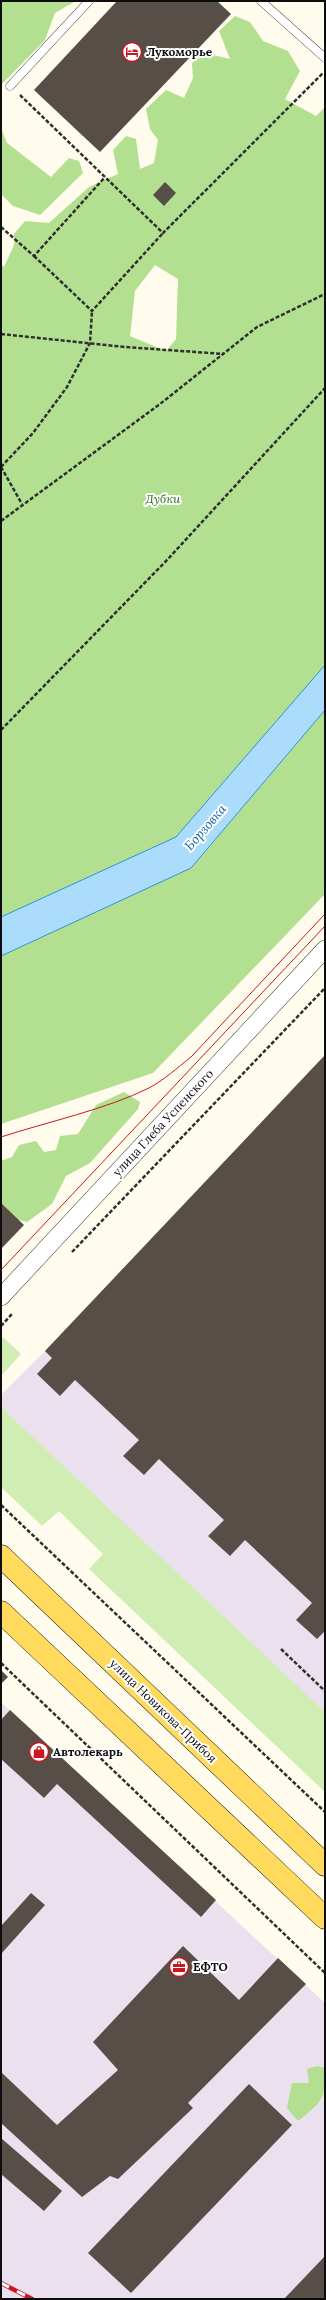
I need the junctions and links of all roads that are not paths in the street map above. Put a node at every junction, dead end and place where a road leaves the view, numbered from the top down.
1 (89, 1) edge
2 (261, 1) edge
3 (325, 58) edge
4 (10, 86) road end
5 (325, 949) edge
6 (1, 1297) edge
7 (1, 1556) edge
8 (1, 1612) edge
9 (325, 1865) edge
10 (325, 1918) edge

1 - 4 lane
2 - 3 lane
5 - 6 street, улица Глеба Успенского
7 - 9 main road, улица Новикова-Прибоя
8 - 10 main road

